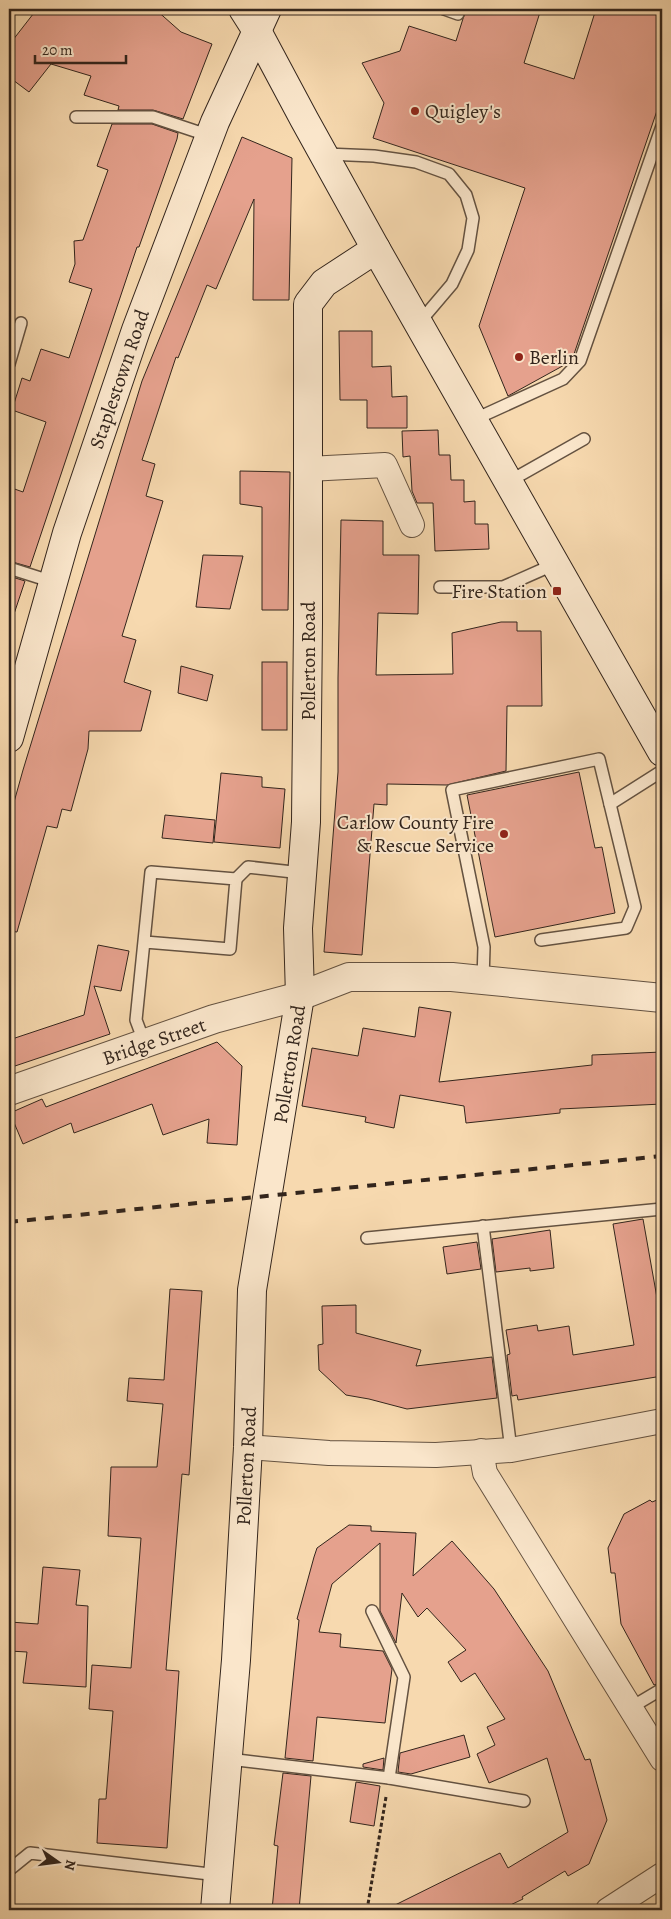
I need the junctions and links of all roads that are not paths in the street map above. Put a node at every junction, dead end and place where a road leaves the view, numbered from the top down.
1 (444, 9) edge
2 (458, 14) dead end
3 (256, 16) edge
4 (76, 117) dead end
5 (662, 126) edge
6 (210, 136) junction
7 (324, 153) junction
8 (376, 249) junction
9 (21, 323) dead end
10 (418, 324) junction
11 (9, 364) edge
12 (473, 420) junction
13 (584, 439) dead end
14 (308, 469) junction
15 (508, 482) junction
16 (412, 525) dead end
17 (555, 564) junction
18 (9, 568) edge
19 (53, 582) junction
20 (440, 587) dead end
21 (9, 738) edge
22 (662, 752) edge
23 (662, 771) edge
24 (610, 804) junction
25 (302, 873) junction
26 (236, 879) junction
27 (541, 940) dead end
28 (144, 942) junction
29 (482, 980) junction
30 (300, 996) junction
31 (662, 998) edge
32 (145, 1044) junction
33 (9, 1091) edge
34 (662, 1209) edge
35 (483, 1226) junction
36 (367, 1238) dead end
37 (662, 1421) edge
38 (248, 1448) junction
39 (511, 1450) junction
40 (480, 1451) junction
41 (372, 1611) dead end
42 (662, 1688) edge
43 (630, 1708) junction
44 (229, 1759) junction
45 (662, 1759) edge
46 (389, 1778) junction
47 (524, 1801) dead end
48 (9, 1870) edge
49 (218, 1875) junction
50 (662, 1876) edge
51 (215, 1910) edge
52 (608, 1910) edge

1 - 2 lane
3 - 6 main road, Staplestown Road
3 - 7 main road
4 - 6 lane
5 - 12 lane
6 - 19 main road, Staplestown Road
7 - 8 main road
7 - 10 lane
8 - 10 main road
8 - 14 main road, Pollerton Road
9 - 11 lane
10 - 12 main road
12 - 15 main road
13 - 15 lane
14 - 16 street
14 - 25 main road, Pollerton Road
15 - 17 main road
17 - 20 lane
17 - 22 main road
18 - 19 lane
19 - 21 main road, Staplestown Road
23 - 24 lane
24 - 27 lane
24 - 29 lane
25 - 26 lane
25 - 30 main road, Pollerton Road
26 - 28 lane
26 - 28 lane
28 - 32 lane
29 - 30 main road, Bridge Street
29 - 31 main road, Bridge Street
30 - 32 main road, Bridge Street
30 - 38 main road, Pollerton Road
32 - 33 main road, Bridge Street
34 - 35 lane
35 - 36 lane
35 - 39 lane
37 - 39 street
38 - 40 street
38 - 44 main road, Pollerton Road
39 - 40 street
40 - 43 street
41 - 46 lane
42 - 43 lane
43 - 45 street
44 - 46 lane
44 - 49 main road, Pollerton Road
46 - 47 lane
48 - 49 lane
49 - 51 main road, Pollerton Road
50 - 52 street

